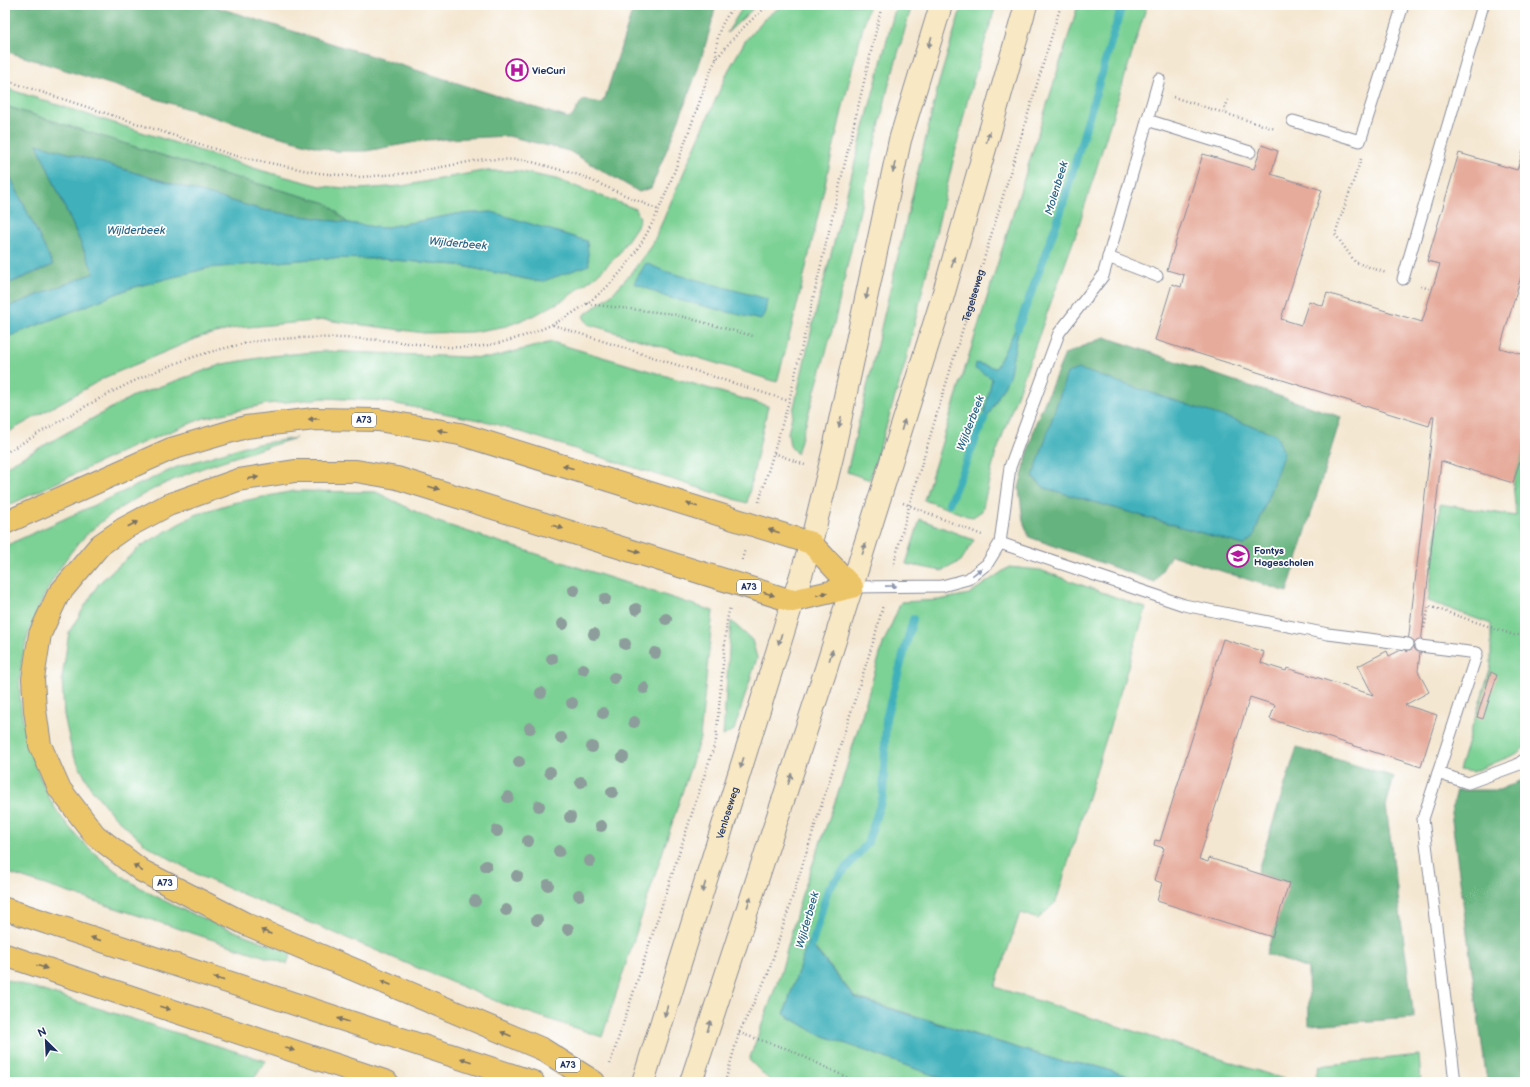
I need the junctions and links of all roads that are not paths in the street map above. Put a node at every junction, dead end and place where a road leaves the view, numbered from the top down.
1 (941, 5) edge
2 (1026, 5) edge
3 (1403, 5) edge
4 (1483, 5) edge
5 (1159, 79) dead end
6 (1147, 120) junction
7 (1293, 121) dead end
8 (1250, 152) dead end
9 (1108, 257) junction
10 (1156, 276) dead end
11 (1403, 279) road end
12 (5, 523) edge
13 (811, 543) junction
14 (1000, 543) junction
15 (852, 586) junction
16 (792, 601) junction
17 (1408, 644) dead end
18 (1420, 646) road end
19 (1525, 759) edge
20 (1438, 773) junction
21 (5, 909) edge
22 (5, 954) edge
23 (388, 1082) edge
24 (531, 1082) edge
25 (594, 1082) edge
26 (643, 1082) edge
27 (691, 1082) edge
28 (1455, 1082) edge

1 -> 13 main road
15 -> 2 main road
3 - 7 lane
4 - 11 lane
5 - 6 lane
6 - 8 lane
6 - 9 lane
9 - 10 lane
9 - 14 lane
13 -> 12 highway, A73
13 - 15 highway
13 - 16 main road, Venloseweg
15 -> 14 lane
14 - 17 lane
16 -> 15 highway
27 -> 15 main road
25 -> 16 highway, A73
16 -> 26 main road, Venloseweg
18 - 20 lane
19 - 20 lane
20 - 28 lane
24 -> 21 highway
22 -> 23 highway

